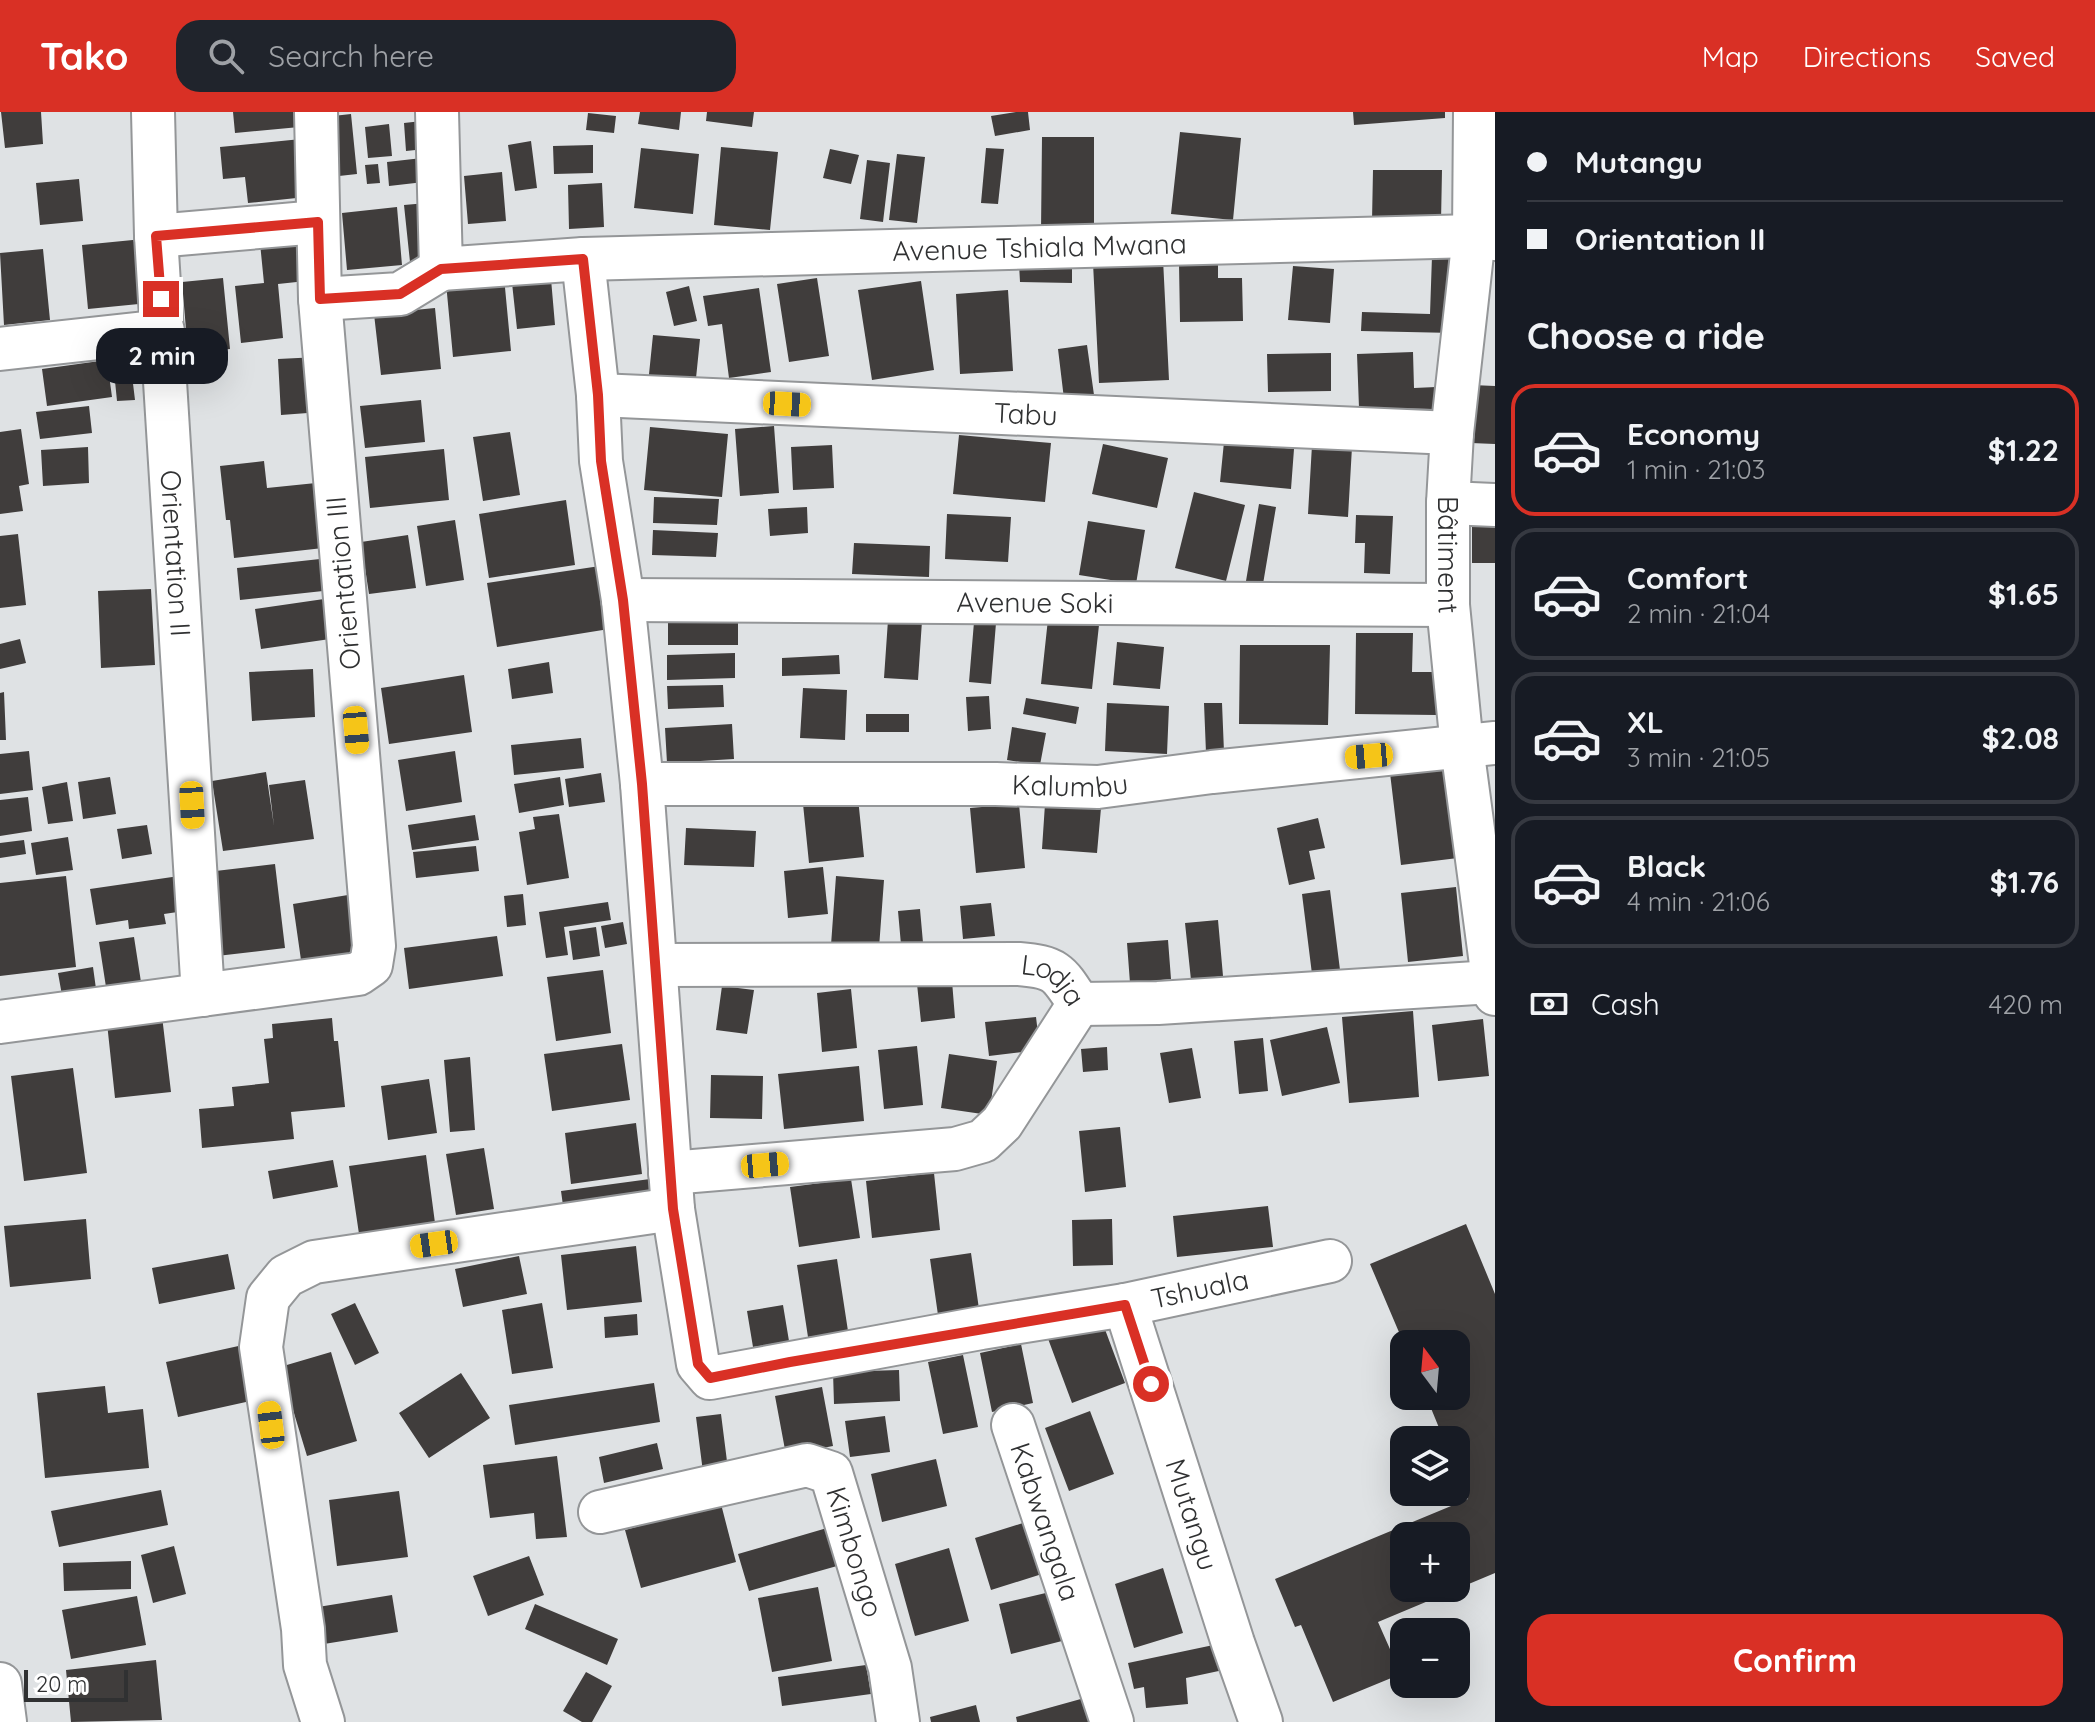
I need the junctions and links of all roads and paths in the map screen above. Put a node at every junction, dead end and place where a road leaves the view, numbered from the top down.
1 (153, 112) edge
2 (316, 112) edge
3 (437, 112) edge
4 (1475, 112) edge
5 (318, 222) junction
6 (156, 236) junction
7 (1485, 238) edge
8 (583, 259) junction
9 (441, 269) junction
10 (320, 299) junction
11 (163, 331) junction
12 (0, 349) edge
13 (598, 395) junction
14 (1452, 433) junction
15 (1448, 503) junction
16 (1495, 505) edge
17 (623, 600) junction
18 (1448, 605) junction
19 (1479, 745) edge
20 (642, 784) junction
21 (656, 965) junction
22 (1493, 988) edge
23 (203, 995) junction
24 (1079, 1004) junction
25 (0, 1022) edge
26 (671, 1191) junction
27 (1330, 1261) dead end
28 (1125, 1305) junction
29 (1013, 1425) dead end
30 (600, 1512) dead end
31 (0, 1684) edge
32 (5, 1722) edge
33 (323, 1722) edge
34 (898, 1722) edge
35 (1112, 1722) edge
36 (1261, 1722) edge

1 - 6 street, Orientation II
2 - 5 street, Orientation III
3 - 9 street
4 - 7 street, Bâtiment
5 - 6 street
5 - 10 street, Orientation III
6 - 11 street, Orientation II
7 - 8 street, Avenue Tshiala Mwana
7 - 14 street, Bâtiment
8 - 9 street, Avenue Tshiala Mwana
8 - 13 street
9 - 10 street
10 - 23 street, Orientation III
11 - 12 street
11 - 23 street, Orientation II
13 - 14 street, Tabu
13 - 17 street
14 - 15 street, Bâtiment
15 - 16 street
15 - 18 street, Bâtiment
17 - 18 street, Avenue Soki
17 - 20 street
18 - 19 street, Bâtiment
19 - 20 street, Kalumbu
19 - 22 street, Bâtiment
20 - 21 street
21 - 24 street, Lodja
21 - 26 street
22 - 24 street, Lodja
23 - 25 street, Orientation III
24 - 26 street
26 - 28 street, Tshuala
26 - 33 street
27 - 28 street, Tshuala
28 - 36 street, Mutangu
29 - 35 street, Kabwangala
30 - 34 street, Kimbongo
31 - 32 street

